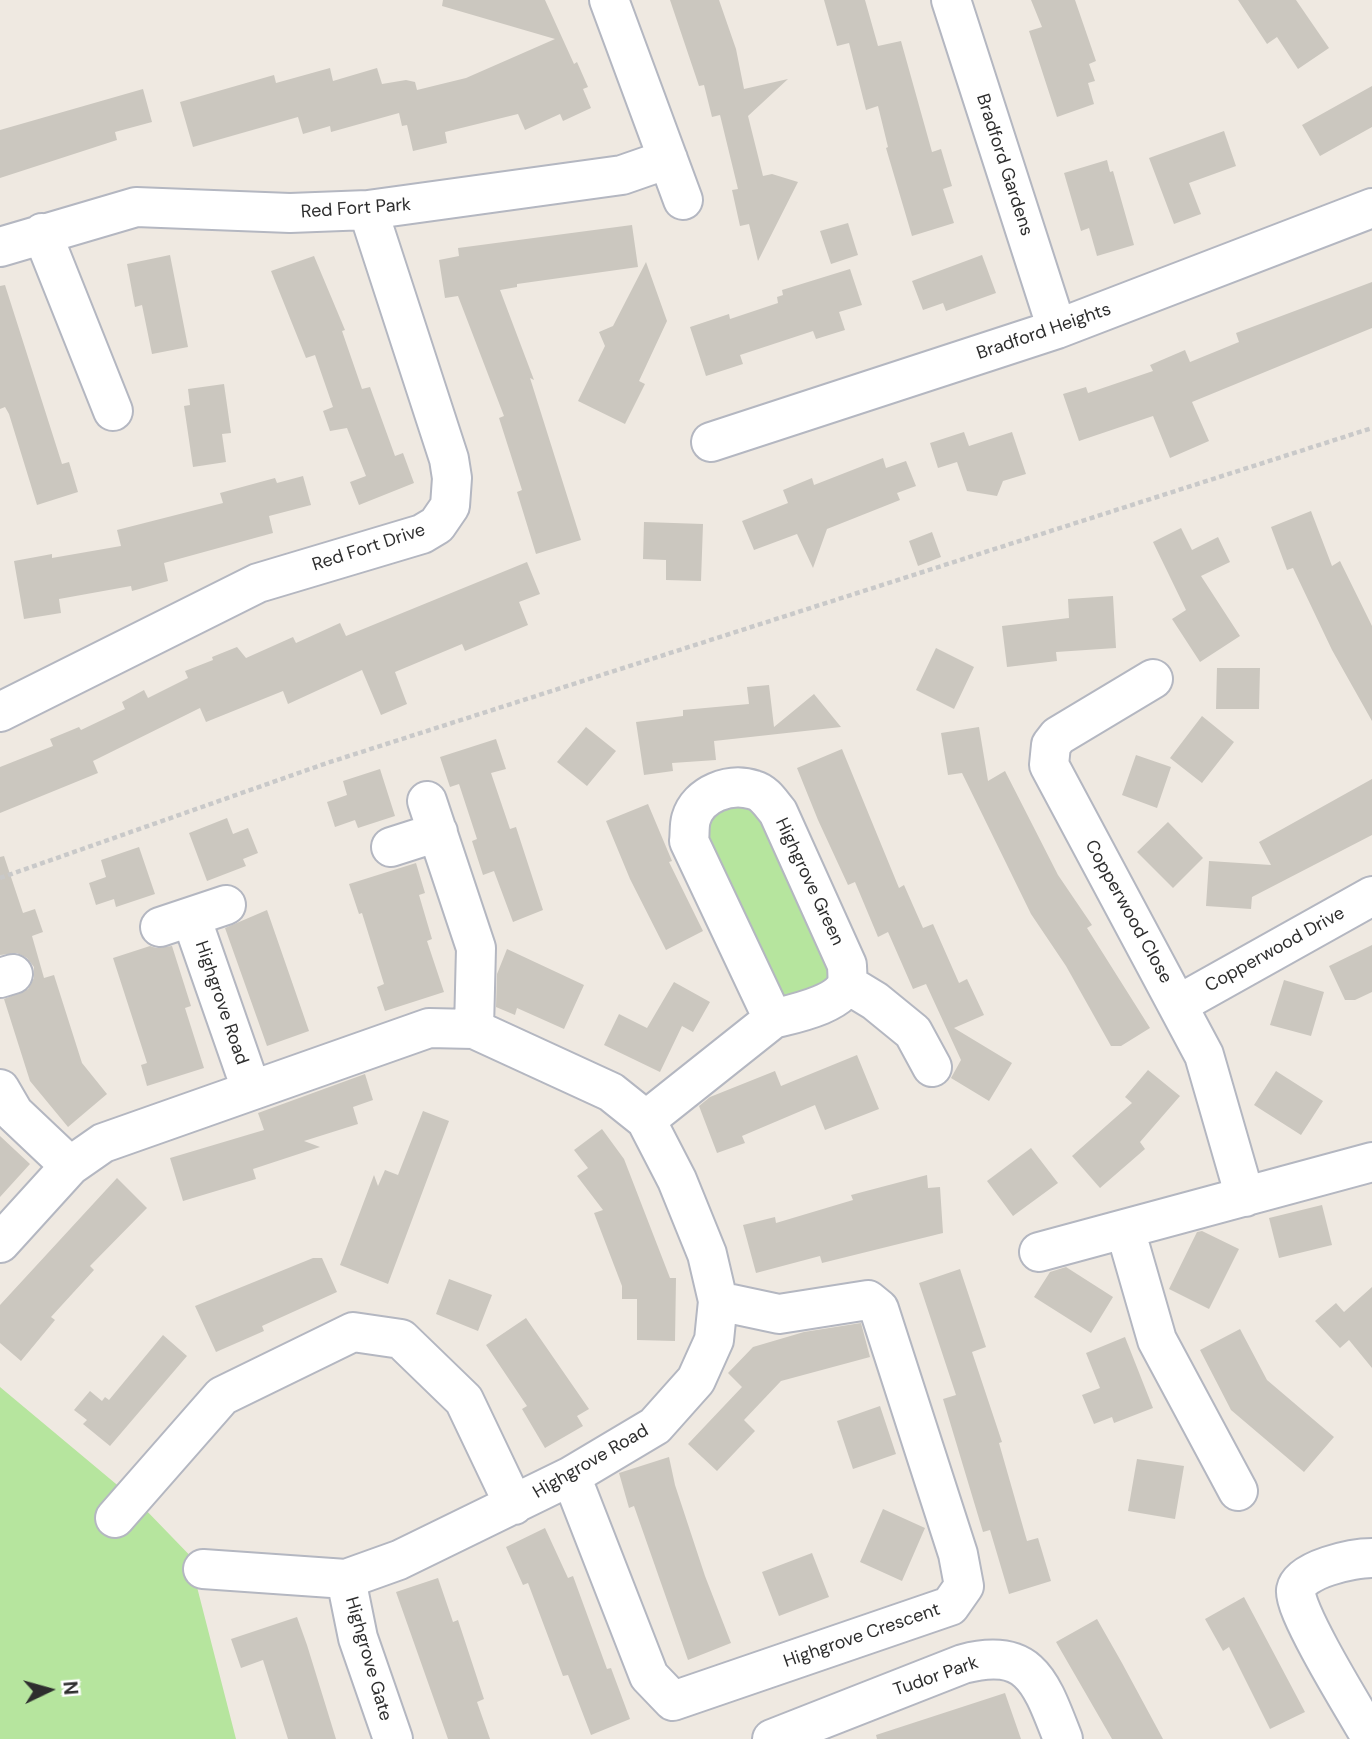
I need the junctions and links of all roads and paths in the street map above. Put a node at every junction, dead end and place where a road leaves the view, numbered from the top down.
1 (609, 0) edge
2 (951, 0) edge
3 (668, 159) junction
4 (683, 200) dead end
5 (1372, 208) edge
6 (368, 210) junction
7 (42, 233) junction
8 (0, 247) edge
9 (1057, 329) junction
10 (113, 411) dead end
11 (1372, 428) edge
12 (711, 442) dead end
13 (1153, 679) dead end
14 (0, 712) edge
15 (391, 847) dead end
16 (0, 878) edge
17 (1372, 896) edge
18 (193, 917) dead end
19 (847, 984) junction
20 (1179, 1004) junction
21 (773, 1019) junction
22 (474, 1029) junction
23 (932, 1067) dead end
24 (0, 1089) edge
25 (251, 1089) junction
26 (646, 1121) junction
27 (1372, 1163) edge
28 (70, 1166) junction
29 (1245, 1197) junction
30 (1125, 1229) junction
31 (0, 1243) edge
32 (1040, 1252) dead end
33 (718, 1301) junction
34 (571, 1476) junction
35 (1238, 1491) dead end
36 (514, 1505) junction
37 (115, 1518) dead end
38 (1372, 1558) edge
39 (203, 1569) dead end
40 (346, 1579) junction
41 (393, 1739) edge
42 (772, 1739) edge
43 (1063, 1739) edge
44 (1372, 1739) edge

1 - 3 street
2 - 9 street, Bradford Gardens
3 - 4 street
3 - 6 street, Red Fort Park
5 - 9 street, Bradford Heights
6 - 7 street, Red Fort Park
6 - 14 street, Red Fort Drive
7 - 8 street, Red Fort Park
7 - 10 street
9 - 12 street, Bradford Heights
11 - 16 path
13 - 20 street, Copperwood Close
15 - 22 street
17 - 20 street, Copperwood Drive
18 - 25 street, Highgrove Road
19 - 21 street
19 - 21 street, Highgrove Green
19 - 23 street
20 - 29 street, Copperwood Close
21 - 26 street
22 - 25 street, Highgrove Road
22 - 26 street, Highgrove Road
24 - 28 street
25 - 28 street, Highgrove Road
26 - 33 street, Highgrove Road
27 - 29 street
28 - 31 street, Highgrove Road
29 - 30 street
30 - 32 street
30 - 35 street
33 - 34 street, Highgrove Road
33 - 34 street, Highgrove Crescent
34 - 36 street, Highgrove Road
36 - 37 street
36 - 40 street, Highgrove Road
38 - 44 street
39 - 40 street
40 - 41 street, Highgrove Gate
42 - 43 street, Tudor Park

